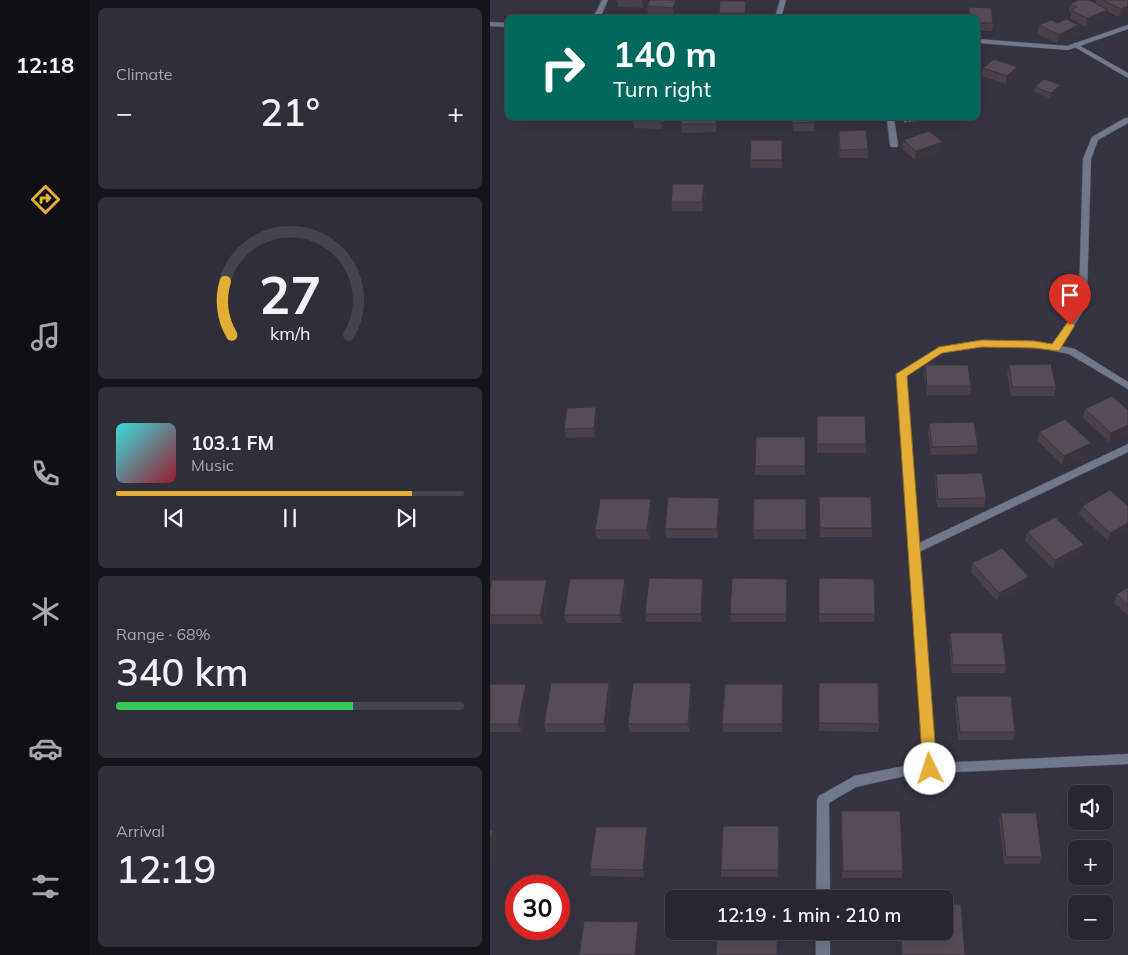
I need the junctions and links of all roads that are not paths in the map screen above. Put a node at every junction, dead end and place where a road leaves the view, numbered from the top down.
1 (605, 0) edge
2 (783, 0) edge
3 (598, 15) edge
4 (779, 15) edge
5 (490, 24) edge
6 (505, 25) edge
7 (1128, 27) edge
8 (980, 41) edge
9 (1075, 46) junction
10 (1128, 76) edge
11 (891, 120) edge
12 (1128, 120) edge
13 (894, 145) dead end
14 (1055, 348) junction
15 (1128, 386) edge
16 (1128, 448) edge
17 (914, 550) junction
18 (1128, 759) edge
19 (930, 769) junction
20 (823, 890) edge
21 (823, 940) edge
22 (823, 955) edge

1 - 3 street
2 - 4 street
5 - 6 street
7 - 9 street
8 - 9 street
9 - 10 street
11 - 13 street
12 - 14 street
14 - 15 street
14 - 17 street
16 - 17 street
17 - 19 street
18 - 19 street
19 - 20 street
21 - 22 street

